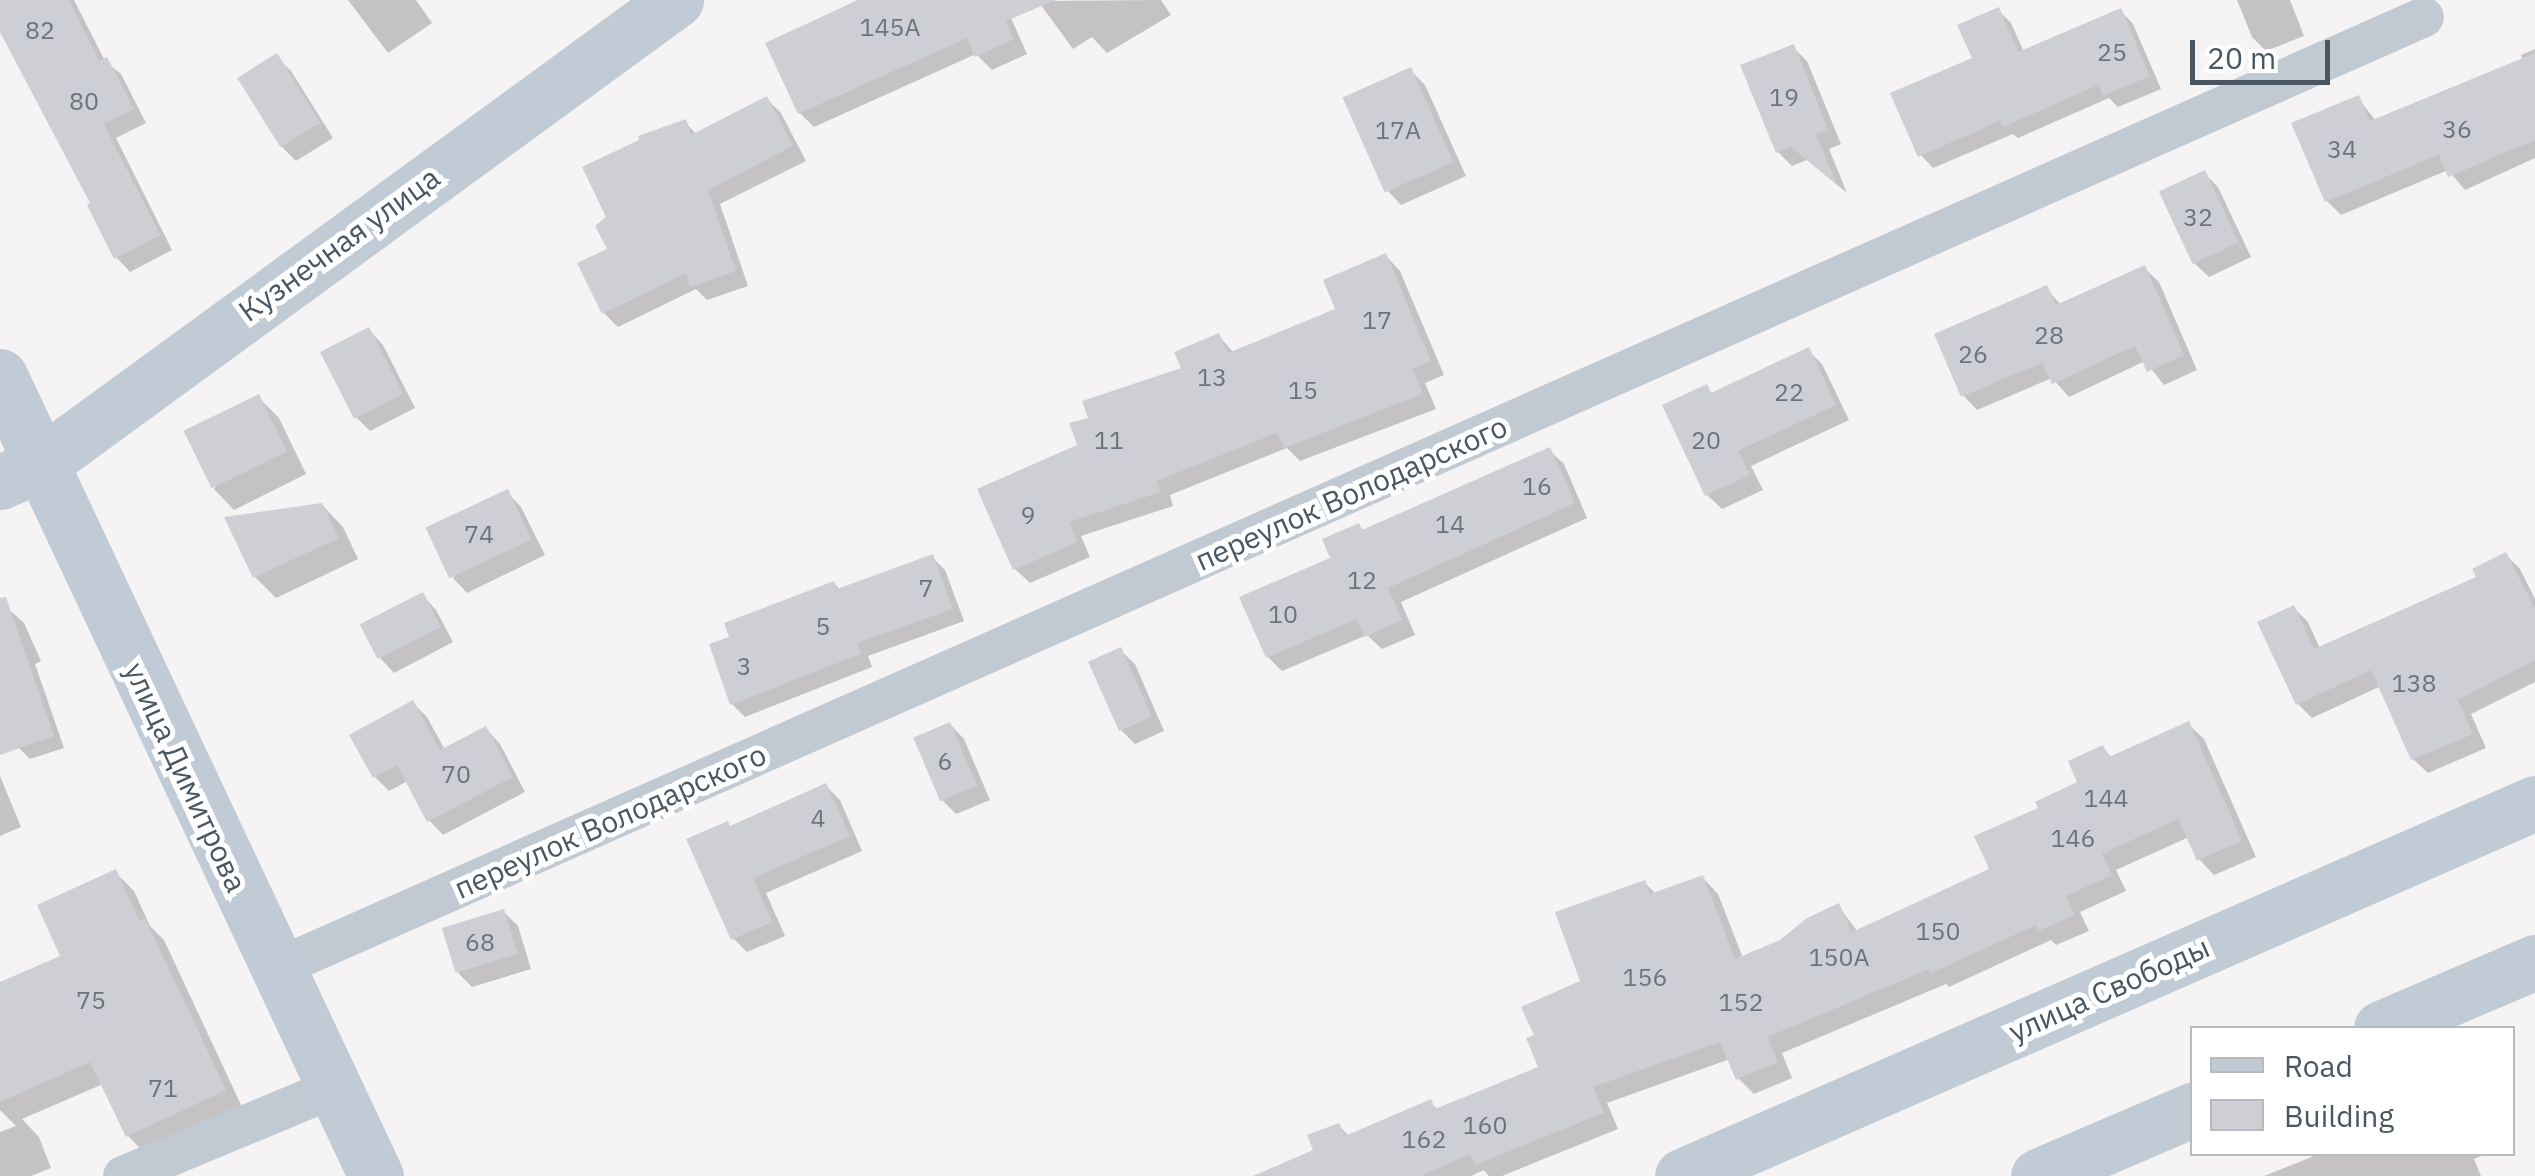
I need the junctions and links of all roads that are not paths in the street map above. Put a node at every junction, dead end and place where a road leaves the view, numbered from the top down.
1 (676, 0) edge
2 (2424, 16) dead end
3 (0, 376) edge
4 (19, 474) edge
5 (2535, 803) edge
6 (2535, 962) edge
7 (277, 968) junction
8 (2386, 1026) edge
9 (334, 1088) junction
10 (2190, 1111) edge
11 (123, 1176) edge
12 (376, 1176) edge
13 (1682, 1176) edge
14 (2038, 1176) edge

1 - 4 main road, Кузнечная улица
2 - 7 street, переулок Володарского
3 - 4 main road, улица Димитрова
4 - 7 main road, улица Димитрова
5 - 13 main road, улица Свободы
6 - 8 main road
7 - 9 main road, улица Димитрова
9 - 11 street
9 - 12 main road, улица Димитрова
10 - 14 main road

